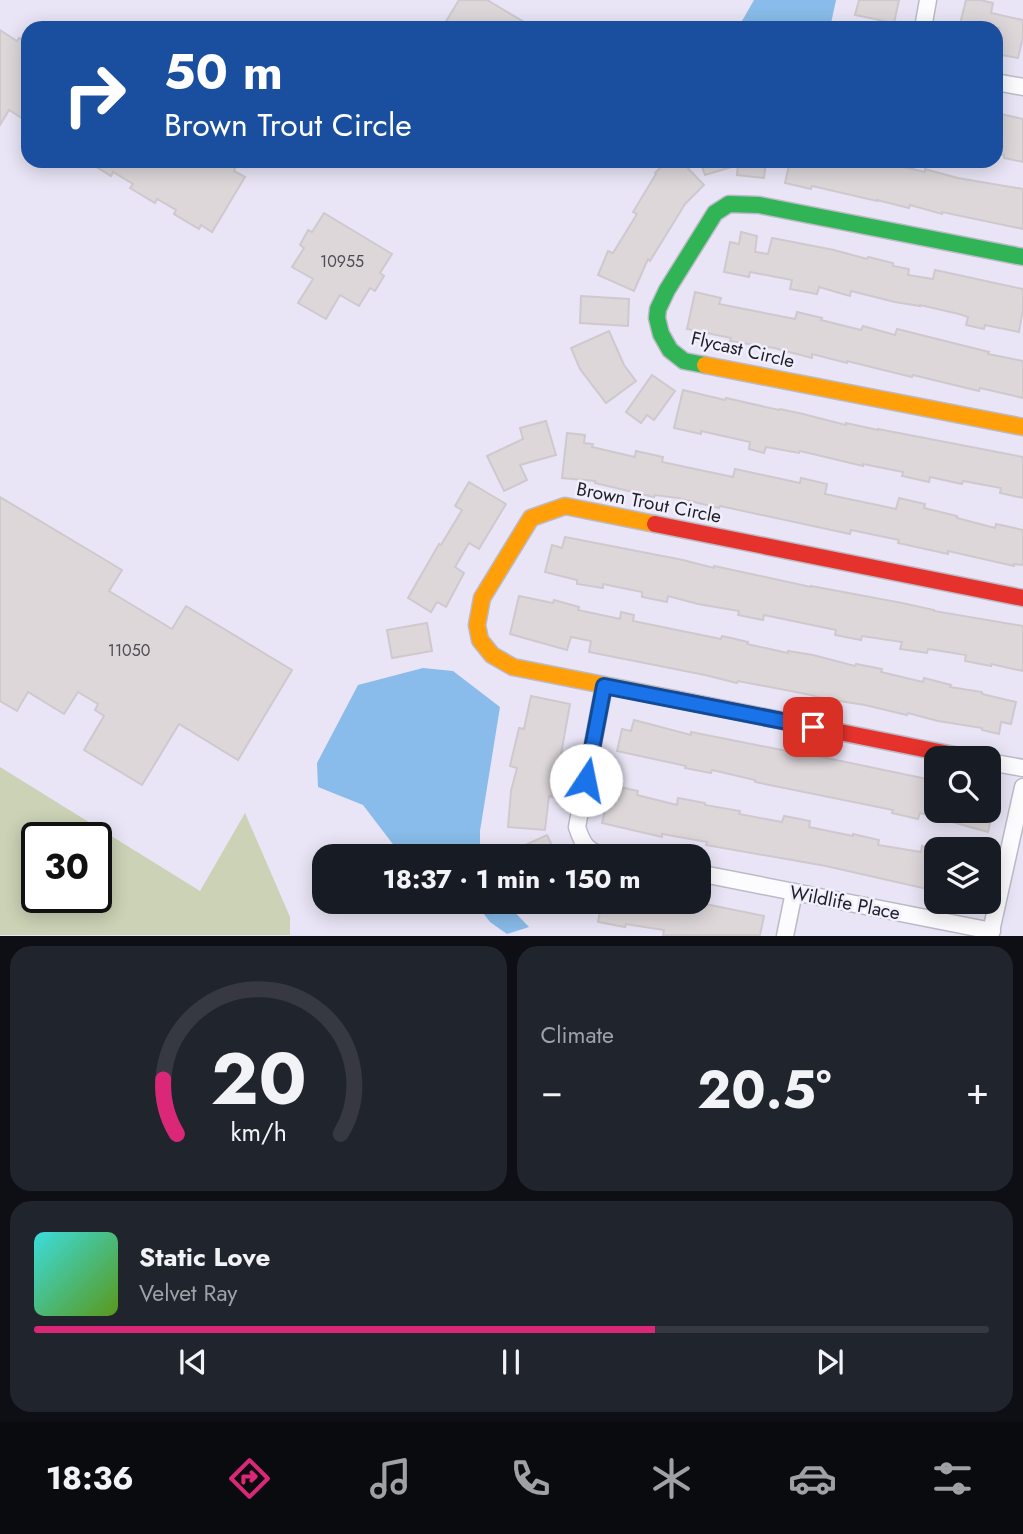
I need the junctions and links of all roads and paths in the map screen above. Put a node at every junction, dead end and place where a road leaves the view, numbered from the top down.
1 (929, 0) edge
2 (924, 21) edge
3 (1003, 83) edge
4 (1023, 87) edge
5 (1023, 257) edge
6 (1023, 427) edge
7 (1023, 597) edge
8 (604, 686) junction
9 (924, 749) edge
10 (1001, 764) edge
11 (1023, 768) edge
12 (1023, 787) edge
13 (585, 844) edge
14 (711, 876) edge
15 (794, 892) junction
16 (991, 933) edge
17 (785, 936) edge

1 - 2 street
3 - 4 street
5 - 6 street, Flycast Circle
7 - 8 street, Brown Trout Circle
8 - 9 street, Brown Trout Circle
8 - 13 street
10 - 11 street
12 - 16 street
14 - 15 street, Wildlife Place
15 - 16 street, Wildlife Place
15 - 17 street

